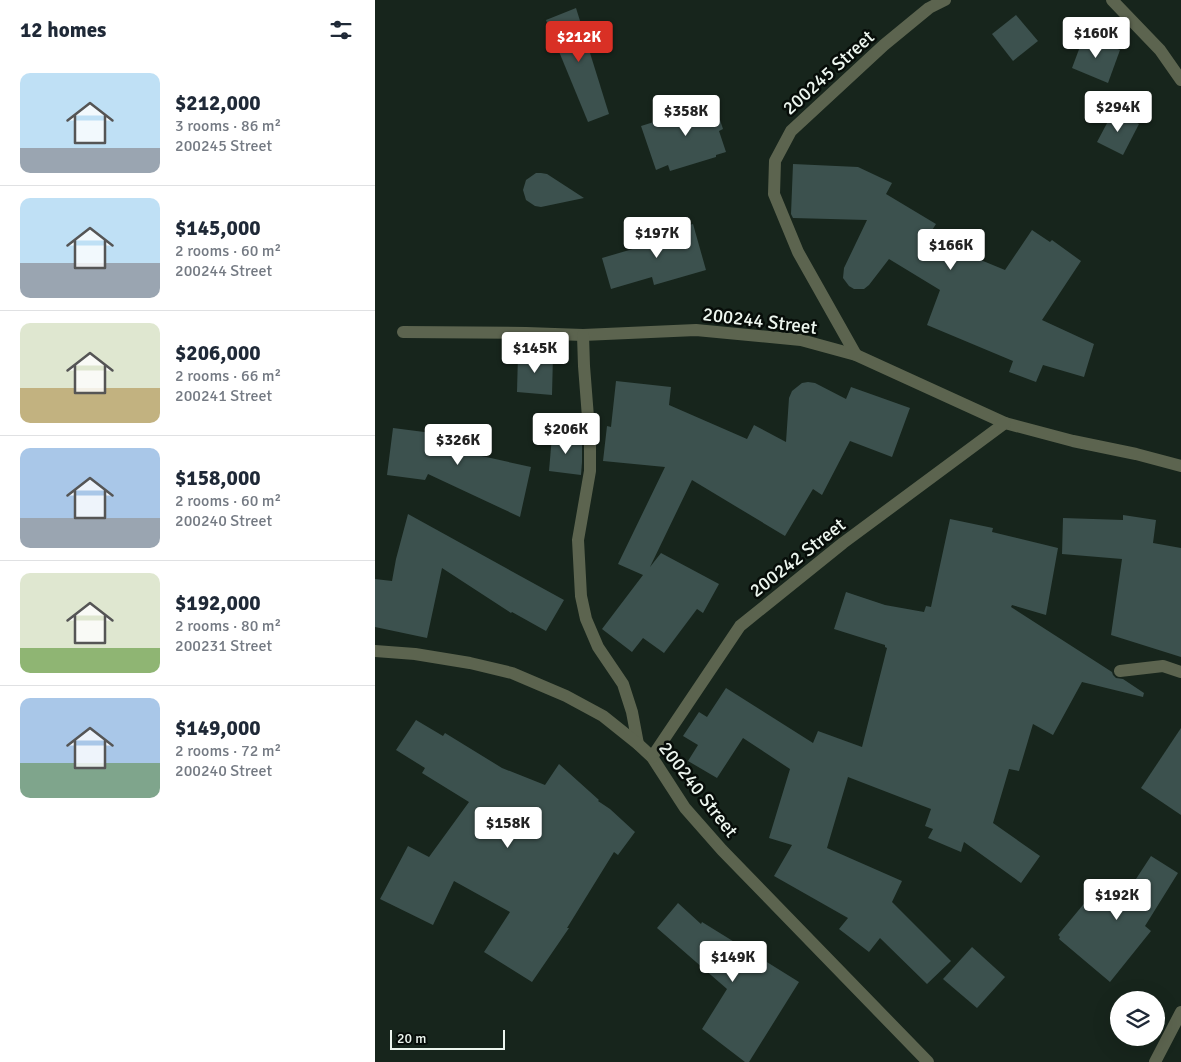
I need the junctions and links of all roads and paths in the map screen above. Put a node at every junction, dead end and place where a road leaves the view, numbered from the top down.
1 (945, 0) edge
2 (1112, 0) edge
3 (1181, 80) edge
4 (403, 332) dead end
5 (583, 335) junction
6 (856, 355) junction
7 (1005, 423) junction
8 (1181, 466) edge
9 (375, 651) edge
10 (1121, 671) dead end
11 (1181, 672) edge
12 (638, 744) junction
13 (652, 758) junction
14 (1181, 1012) edge
15 (929, 1062) edge
16 (1155, 1062) edge

1 - 6 street, 200245 Street
2 - 3 street
4 - 5 street, 200244 Street
5 - 6 street, 200244 Street
5 - 12 street
6 - 7 street, 200244 Street
7 - 8 street, 200244 Street
7 - 13 street, 200242 Street
9 - 12 street, 200240 Street
10 - 11 street
12 - 13 street, 200240 Street
13 - 15 street, 200240 Street
14 - 16 street

